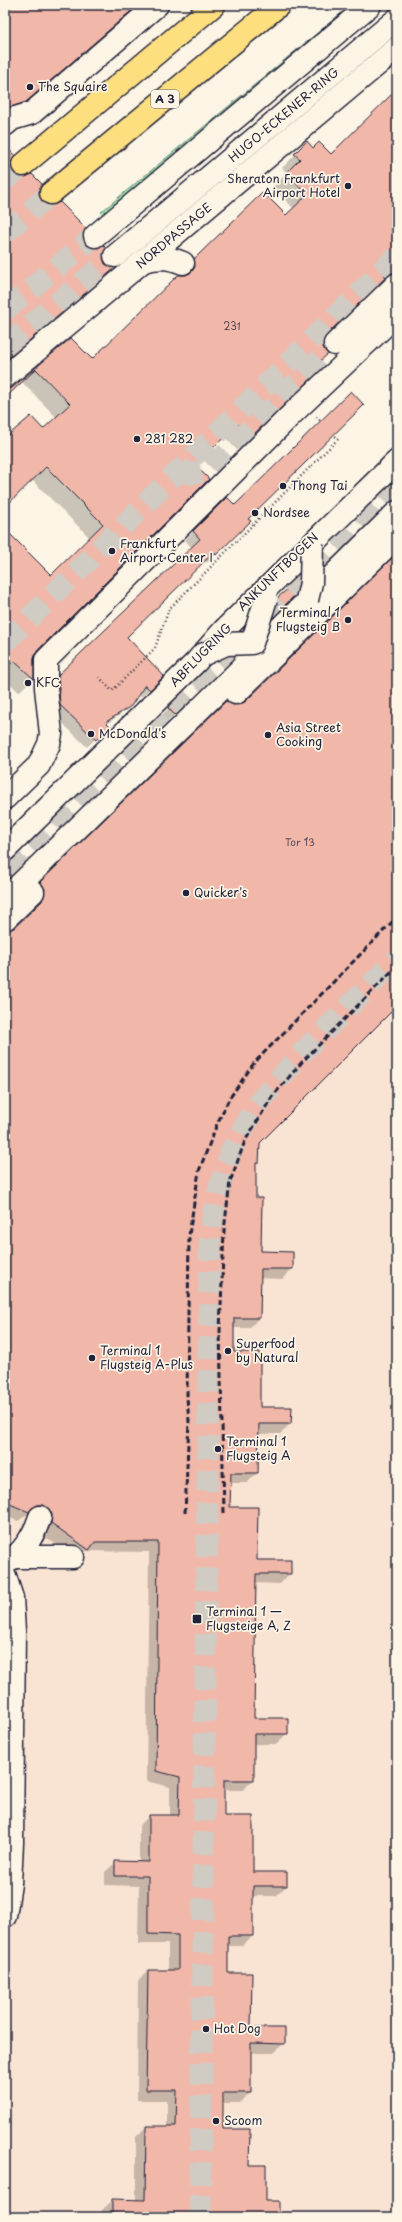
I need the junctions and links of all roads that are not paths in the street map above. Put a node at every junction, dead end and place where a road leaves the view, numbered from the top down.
1 (157, 5) edge
2 (214, 5) edge
3 (279, 5) edge
4 (370, 5) edge
5 (397, 20) edge
6 (397, 48) edge
7 (397, 60) edge
8 (5, 125) edge
9 (23, 165) tunnel mouth
10 (51, 193) tunnel mouth
11 (209, 206) junction
12 (95, 236) tunnel mouth
13 (115, 256) tunnel mouth
14 (143, 261) junction
15 (183, 264) dead end
16 (397, 284) edge
17 (397, 314) edge
18 (335, 344) tunnel mouth
19 (6, 379) edge
20 (397, 457) edge
21 (397, 461) edge
22 (397, 512) edge
23 (397, 536) edge
24 (312, 543) junction
25 (298, 558) junction
26 (307, 600) junction
27 (252, 643) junction
28 (202, 655) junction
29 (5, 798) edge
30 (5, 838) edge
31 (5, 850) edge
32 (5, 899) edge
33 (5, 919) edge
34 (40, 1517) dead end
35 (73, 1557) dead end
36 (8, 1565) edge
37 (5, 1916) edge

1 - 8 street
2 - 9 highway
3 - 10 highway, A 3
4 - 12 street
5 - 13 street, HUGO-ECKENER-RING
6 - 11 street, NORDPASSAGE
7 - 11 street
11 - 14 street, NORDPASSAGE
14 - 15 street
14 - 19 street, NORDPASSAGE
16 - 18 street
17 - 29 street
20 - 30 street, ANKUNFTBOGEN
21 - 24 street, ABFLUGRING
22 - 26 street
23 - 33 street
24 - 25 street, ABFLUGRING
24 - 26 street, bridge
25 - 27 street, bridge
25 - 28 street, ABFLUGRING
26 - 27 street
27 - 28 street, bridge
27 - 32 street
28 - 31 street, ABFLUGRING
34 - 36 street
35 - 36 street
36 - 37 street

